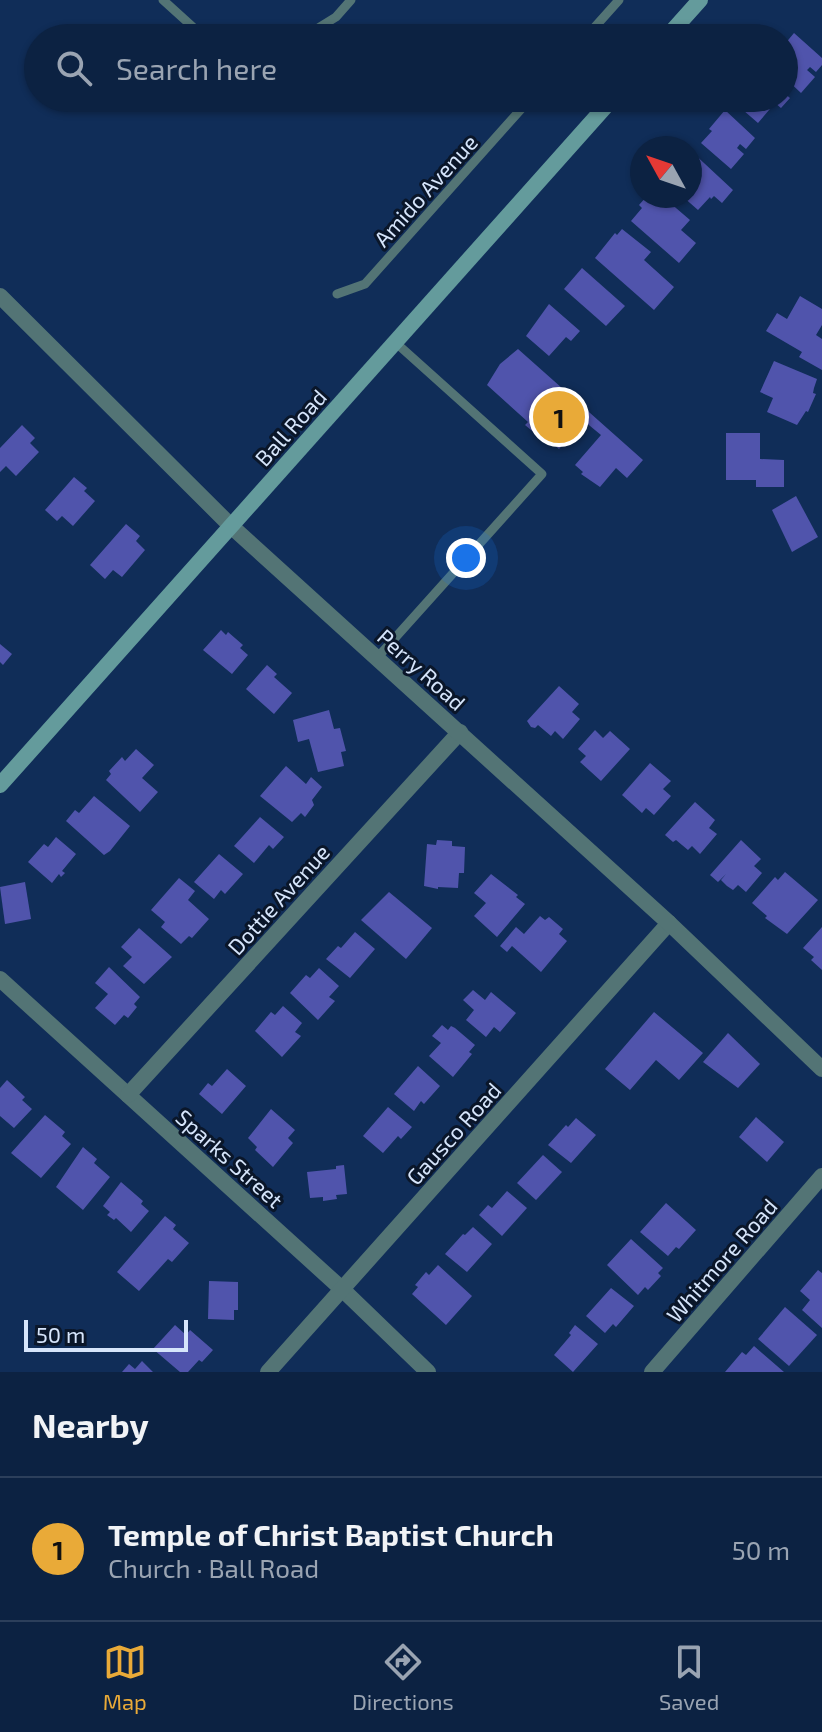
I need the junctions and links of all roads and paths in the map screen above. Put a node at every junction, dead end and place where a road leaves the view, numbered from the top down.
1 (163, 0) edge
2 (351, 0) edge
3 (619, 0) edge
4 (700, 0) edge
5 (190, 24) edge
6 (325, 24) edge
7 (598, 24) edge
8 (679, 24) edge
9 (519, 112) edge
10 (600, 112) edge
11 (337, 294) dead end
12 (0, 296) edge
13 (395, 342) junction
14 (231, 526) junction
15 (377, 658) junction
16 (460, 732) junction
17 (0, 785) edge
18 (669, 923) junction
19 (0, 979) edge
20 (822, 1069) edge
21 (128, 1095) junction
22 (822, 1176) edge
23 (343, 1290) junction
24 (268, 1372) edge
25 (428, 1372) edge
26 (652, 1372) edge

1 - 5 lane
2 - 6 lane
3 - 7 lane
4 - 8 main road
9 - 11 lane, Amido Avenue
10 - 13 main road, Ball Road
12 - 14 street, Perry Road
13 - 14 main road, Ball Road
13 - 15 lane
14 - 15 street, Perry Road
14 - 17 main road, Ball Road
15 - 16 street, Perry Road
16 - 18 street, Perry Road
16 - 21 street, Dottie Avenue
18 - 20 street, Perry Road
18 - 23 street, Gausco Road
19 - 21 street, Sparks Street
21 - 23 street, Sparks Street
22 - 26 street, Whitmore Road
23 - 24 street, Gausco Road
23 - 25 street, Sparks Street

